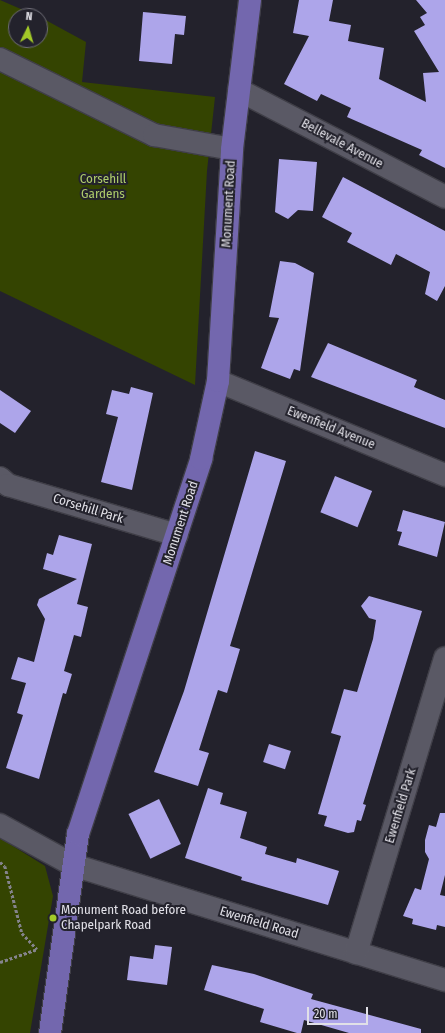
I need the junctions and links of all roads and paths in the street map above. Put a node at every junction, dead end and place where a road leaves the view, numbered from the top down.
1 (250, 0) edge
2 (0, 59) edge
3 (239, 90) junction
4 (232, 149) junction
5 (445, 197) edge
6 (218, 381) junction
7 (445, 475) edge
8 (0, 478) edge
9 (177, 535) junction
10 (445, 658) edge
11 (0, 825) edge
12 (0, 862) edge
13 (73, 865) junction
14 (356, 953) junction
15 (0, 962) edge
16 (445, 980) edge
17 (50, 1033) edge

1 - 3 main road, Monument Road
2 - 4 street
3 - 4 main road, Monument Road
3 - 5 street, Bellevale Avenue
4 - 6 main road, Monument Road
6 - 7 street, Ewenfield Avenue
6 - 9 main road, Monument Road
8 - 9 street, Corsehill Park
9 - 13 main road, Monument Road
10 - 14 street, Ewenfield Park
11 - 13 street, Ewenfield Road
12 - 15 path
13 - 14 street, Ewenfield Road
13 - 17 main road, Monument Road
14 - 16 street, Ewenfield Road

